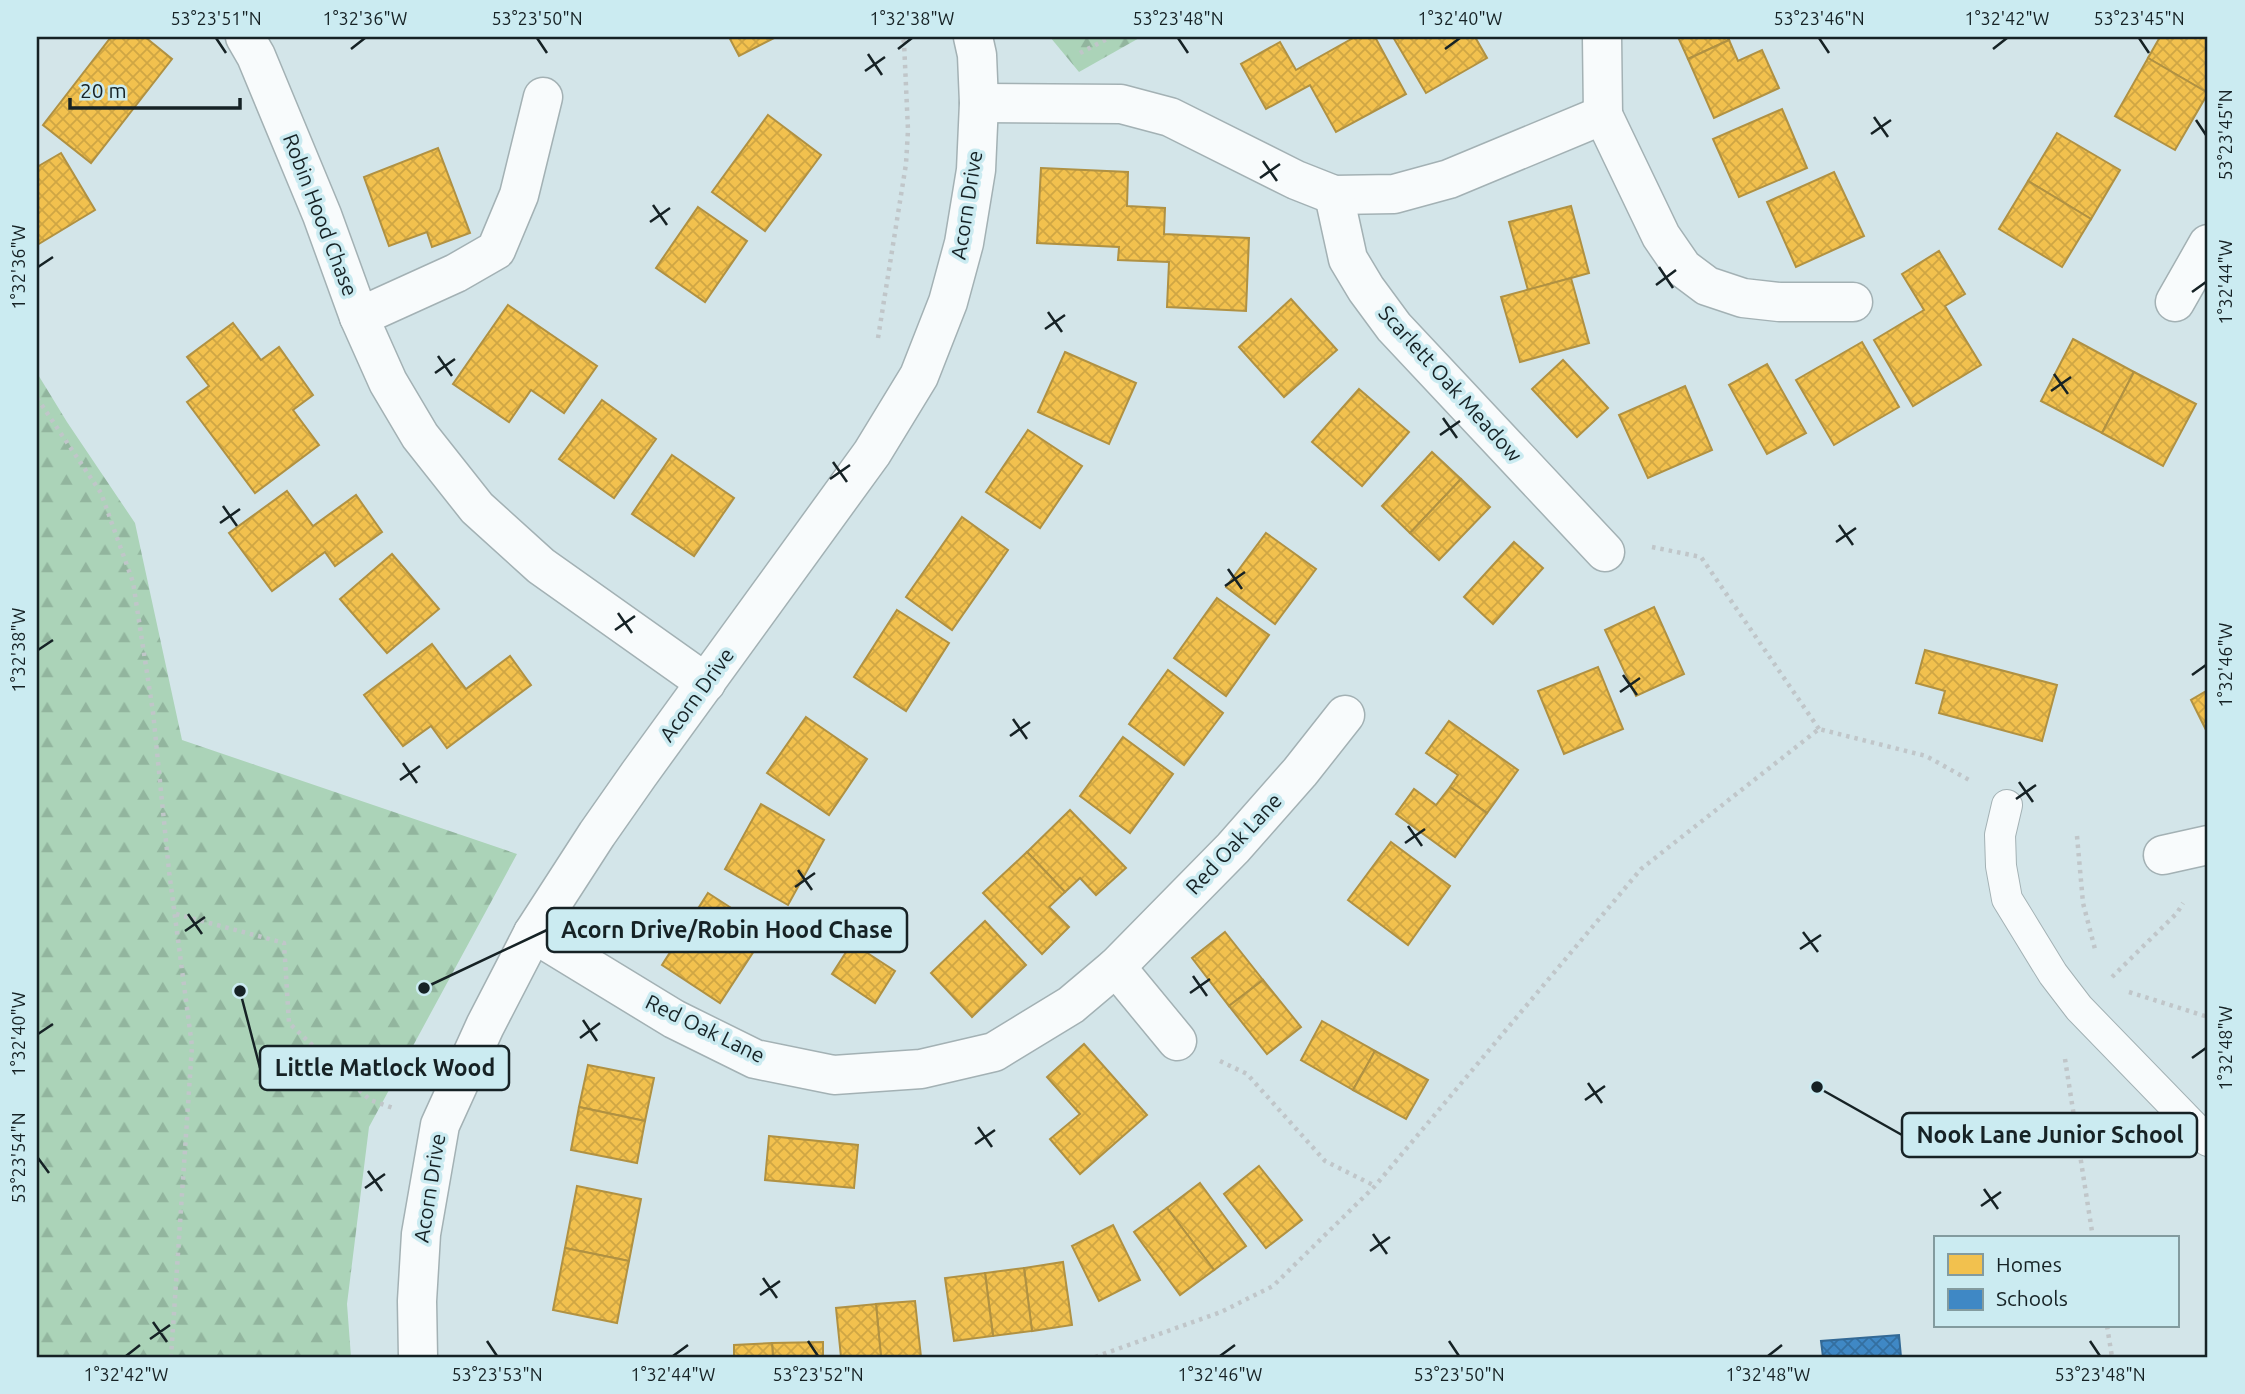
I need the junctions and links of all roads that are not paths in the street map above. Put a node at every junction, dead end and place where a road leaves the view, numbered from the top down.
1 (245, 37) edge
2 (973, 37) edge
3 (1602, 37) edge
4 (543, 97) dead end
5 (979, 103) junction
6 (1603, 115) junction
7 (1334, 195) junction
8 (2208, 244) edge
9 (1853, 302) dead end
10 (2175, 302) dead end
11 (359, 317) junction
12 (1605, 552) road end
13 (706, 683) junction
14 (1345, 715) dead end
15 (2007, 805) dead end
16 (2208, 845) edge
17 (2163, 855) dead end
18 (533, 933) junction
19 (1116, 967) junction
20 (1177, 1041) road end
21 (2208, 1141) edge
22 (418, 1357) edge

1 - 11 street, Robin Hood Chase
2 - 5 street, Acorn Drive
3 - 6 street
4 - 11 street, Robin Hood Chase
5 - 7 street
5 - 13 street, Acorn Drive
6 - 7 street
6 - 9 street
7 - 12 street, Scarlett Oak Meadow
8 - 10 street
11 - 13 street, Robin Hood Chase
13 - 18 street, Acorn Drive
14 - 19 street, Red Oak Lane
15 - 21 lane
16 - 17 street
18 - 19 street, Red Oak Lane
18 - 22 street, Acorn Drive
19 - 20 street

